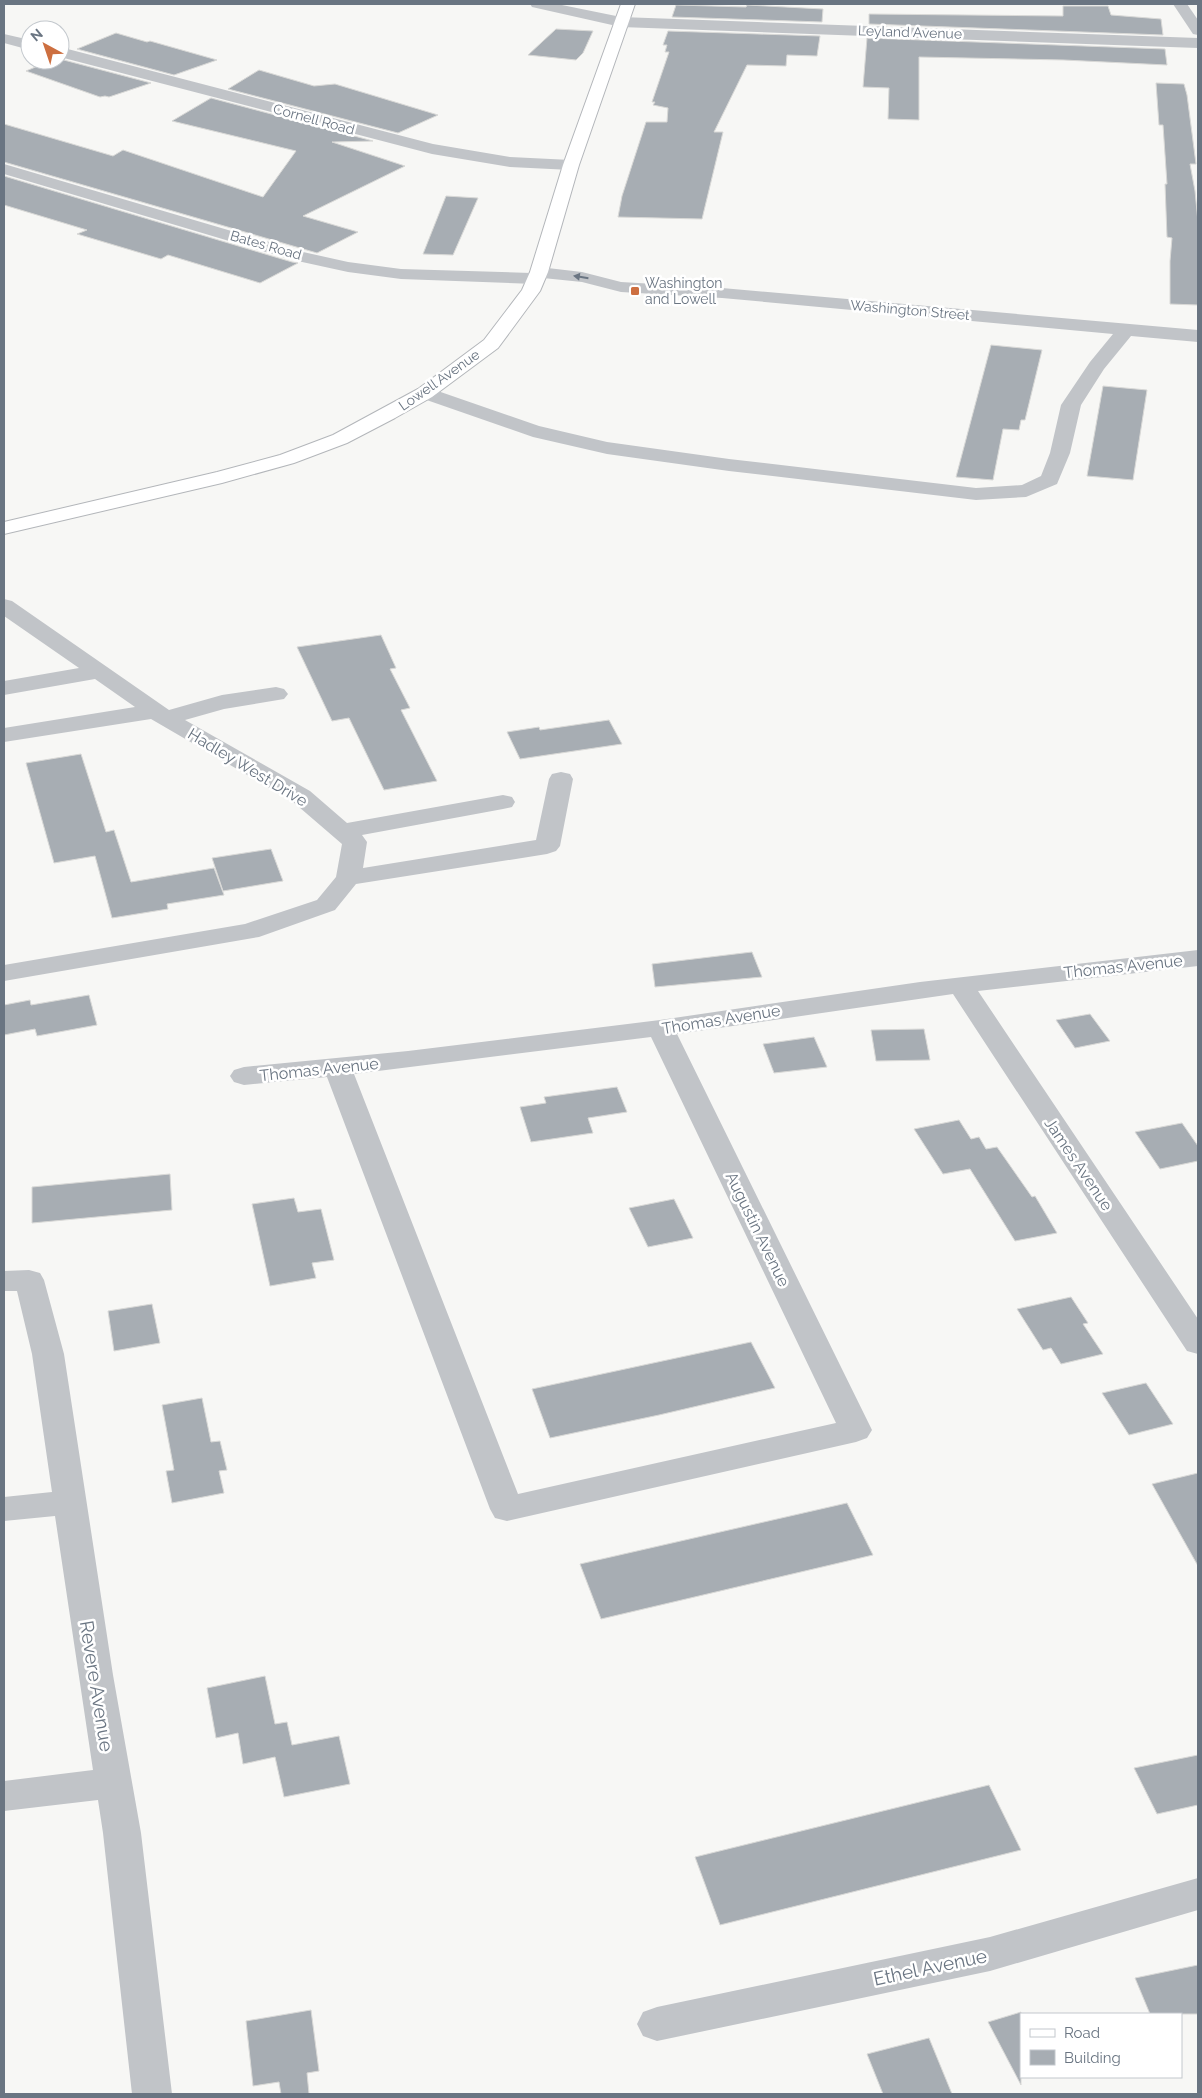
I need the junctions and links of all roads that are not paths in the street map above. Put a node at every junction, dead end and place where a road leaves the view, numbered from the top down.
1 (537, 4) edge
2 (628, 4) edge
3 (1187, 8) edge
4 (621, 22) junction
5 (1198, 31) edge
6 (4, 38) edge
7 (20, 42) edge
8 (1198, 43) edge
9 (70, 55) edge
10 (571, 165) junction
11 (4, 169) edge
12 (539, 284) junction
13 (621, 287) junction
14 (569, 293) dead end
15 (1127, 329) junction
16 (1198, 336) edge
17 (425, 393) junction
18 (4, 528) edge
19 (4, 606) edge
20 (98, 672) junction
21 (4, 688) edge
22 (276, 694) dead end
23 (160, 714) junction
24 (4, 736) edge
25 (561, 780) dead end
26 (503, 802) dead end
27 (342, 831) junction
28 (348, 878) junction
29 (1198, 958) edge
30 (4, 973) edge
31 (960, 985) junction
32 (660, 1028) junction
33 (337, 1067) junction
34 (244, 1076) dead end
35 (16, 1280) edge
36 (1198, 1343) edge
37 (69, 1502) junction
38 (4, 1509) edge
39 (113, 1783) junction
40 (4, 1796) edge
41 (1198, 1894) edge
42 (657, 2024) dead end
43 (152, 2094) edge

1 - 4 street, Leyland Avenue
2 - 4 main road, Lowell Avenue
3 - 5 street
4 - 8 street, Leyland Avenue
4 - 10 main road, Lowell Avenue
6 - 7 street
9 - 10 street, Cornell Road
10 - 12 main road, Lowell Avenue
11 - 12 street, Bates Road
13 -> 12 street, Washington Street
12 - 17 main road, Lowell Avenue
13 - 14 street, Washington Street
13 - 15 street, Washington Street
15 - 16 street, Washington Street
15 - 17 street
17 - 18 main road, Lowell Avenue
19 - 20 street, Hadley West Drive
20 - 21 street
20 - 23 street, Hadley West Drive
22 - 23 street
23 - 24 street
23 - 27 street, Hadley West Drive
25 - 28 street
26 - 27 street
27 - 28 street, Hadley West Drive
28 - 30 street, Hadley West Drive
29 - 31 street, Thomas Avenue
31 - 32 street, Thomas Avenue
31 - 36 street, James Avenue
32 - 33 street, Thomas Avenue
32 - 33 street, Augustin Avenue
33 - 34 street, Thomas Avenue
35 - 37 street, Revere Avenue
37 - 38 street
37 - 39 street, Revere Avenue
39 - 40 street
39 - 43 street, Revere Avenue
41 - 42 street, Ethel Avenue

